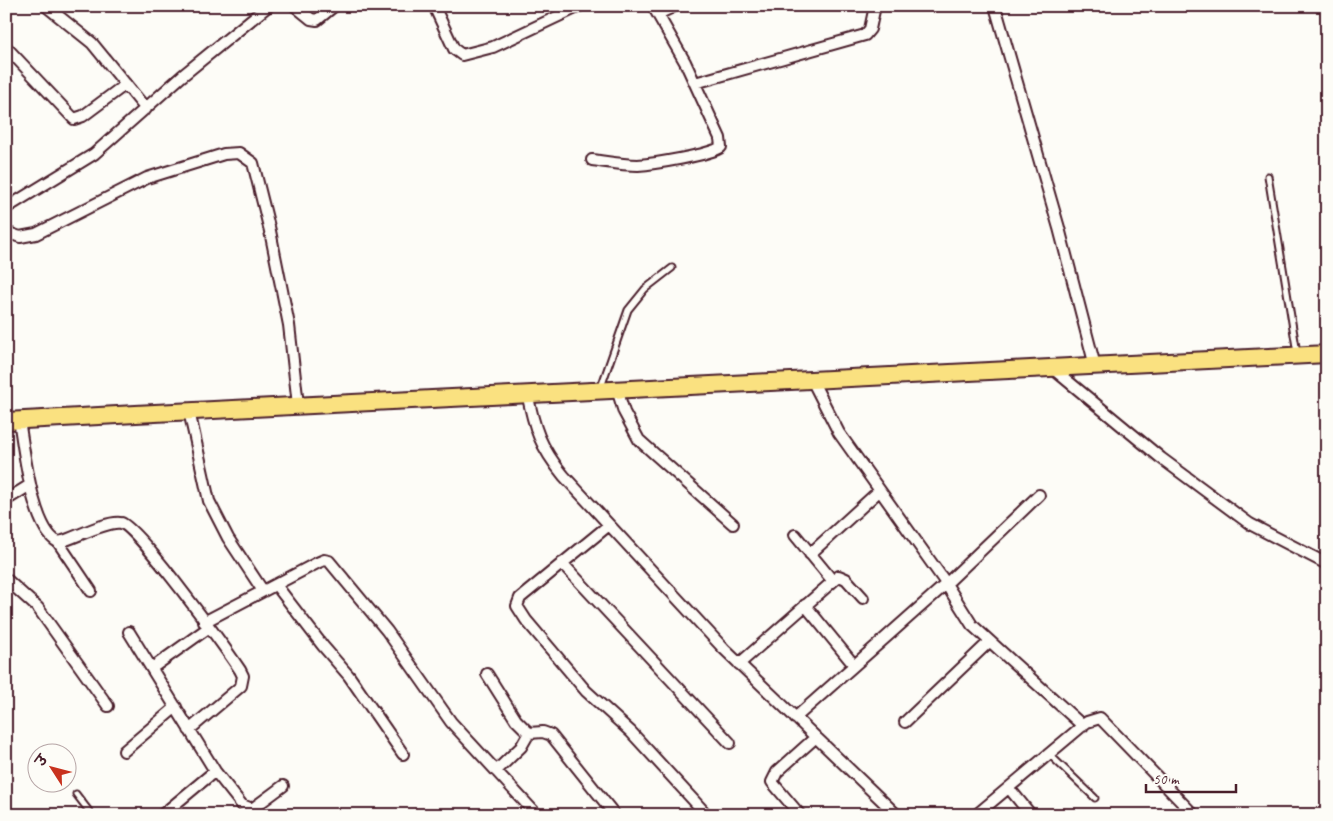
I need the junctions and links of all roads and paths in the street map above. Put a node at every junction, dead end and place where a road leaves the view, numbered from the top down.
1 (46, 6) edge
2 (268, 6) edge
3 (295, 6) edge
4 (334, 6) edge
5 (434, 6) edge
6 (580, 6) edge
7 (675, 6) edge
8 (875, 6) edge
9 (996, 6) edge
10 (656, 10) edge
11 (6, 47) edge
12 (694, 83) junction
13 (126, 84) junction
14 (146, 109) junction
15 (592, 160) dead end
16 (1268, 176) dead end
17 (6, 208) edge
18 (6, 232) edge
19 (672, 268) dead end
20 (1327, 354) edge
21 (1298, 356) junction
22 (1095, 366) junction
23 (1052, 368) junction
24 (812, 380) junction
25 (600, 390) junction
26 (617, 390) junction
27 (527, 392) junction
28 (298, 405) junction
29 (190, 411) junction
30 (13, 420) edge
31 (30, 485) junction
32 (879, 491) junction
33 (1038, 495) dead end
34 (6, 500) edge
35 (733, 524) dead end
36 (609, 525) junction
37 (795, 536) dead end
38 (58, 542) junction
39 (810, 554) junction
40 (562, 564) junction
41 (1327, 564) edge
42 (6, 579) edge
43 (832, 580) junction
44 (946, 584) junction
45 (276, 585) junction
46 (263, 591) junction
47 (92, 592) dead end
48 (862, 598) dead end
49 (805, 604) junction
50 (206, 625) junction
51 (129, 632) dead end
52 (989, 642) junction
53 (739, 664) junction
54 (854, 666) junction
55 (152, 668) junction
56 (487, 674) dead end
57 (108, 706) dead end
58 (176, 707) junction
59 (795, 718) junction
60 (905, 722) dead end
61 (1083, 726) junction
62 (189, 730) junction
63 (530, 733) junction
64 (816, 737) junction
65 (730, 743) dead end
66 (124, 751) dead end
67 (403, 754) dead end
68 (1049, 754) junction
69 (214, 772) junction
70 (496, 772) junction
71 (283, 786) dead end
72 (1009, 788) junction
73 (76, 794) dead end
74 (1094, 798) dead end
75 (169, 813) edge
76 (92, 815) edge
77 (537, 815) edge
78 (615, 815) edge
79 (706, 815) edge
80 (800, 815) edge
81 (897, 815) edge
82 (976, 815) edge
83 (1031, 815) edge
84 (1194, 815) edge

1 - 13 street
2 - 14 street
3 - 4 street
5 - 6 street
7 - 10 street
8 - 12 street
9 - 22 street
10 - 12 street
11 - 13 street
12 - 15 street
13 - 14 street
14 - 17 street
16 - 21 lane
18 - 28 street
19 - 25 lane
20 - 21 main road
21 - 22 main road
22 - 23 main road
23 - 24 main road
23 - 41 street
24 - 26 main road
24 - 32 street
25 - 26 main road
25 - 27 main road
26 - 35 street
27 - 28 main road
27 - 36 street
28 - 29 main road
29 - 30 main road
29 - 46 street
30 - 31 street
31 - 34 street
31 - 38 street
32 - 39 street
32 - 44 street
33 - 44 street
36 - 40 street
36 - 53 street
37 - 39 street
38 - 47 street
38 - 50 street
39 - 43 street
40 - 65 street
40 - 79 street
42 - 57 street
43 - 48 street
43 - 49 street
44 - 52 street
44 - 54 street
45 - 46 street
45 - 67 street
45 - 70 street
46 - 50 street
49 - 53 street
49 - 54 street
50 - 55 street
50 - 62 street
51 - 55 street
52 - 60 street
52 - 61 street
53 - 59 street
54 - 59 street
55 - 58 street
56 - 63 street
58 - 62 street
58 - 66 street
59 - 64 street
61 - 68 street
61 - 84 street
62 - 69 street
63 - 70 street
63 - 78 street
64 - 80 street
64 - 81 street
68 - 72 street
68 - 74 lane
69 - 71 street
69 - 75 street
70 - 77 street
72 - 82 street
72 - 83 street
73 - 76 lane

